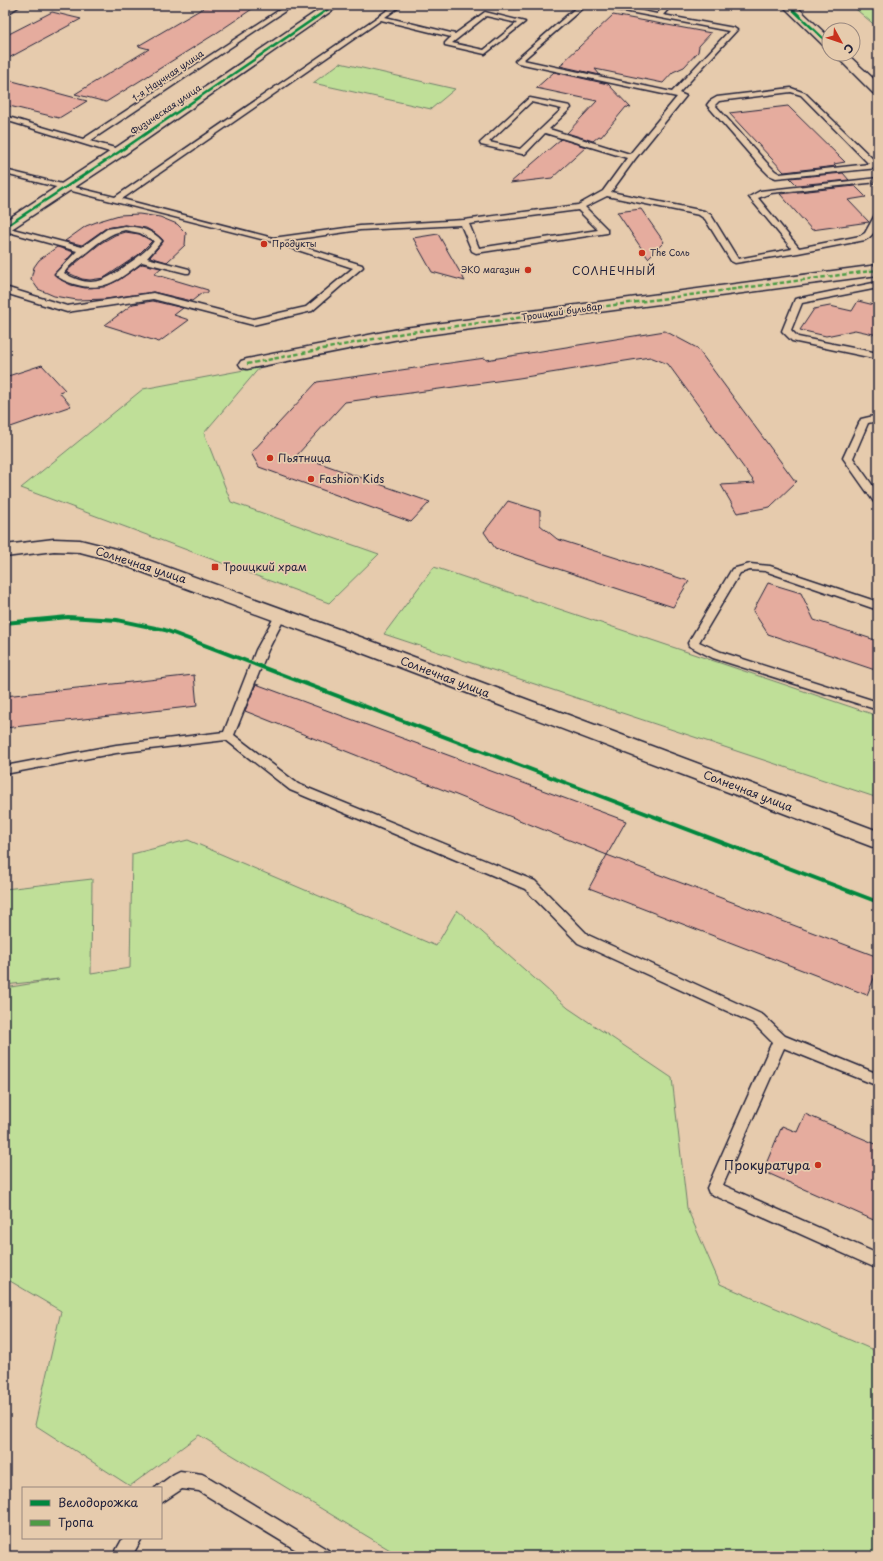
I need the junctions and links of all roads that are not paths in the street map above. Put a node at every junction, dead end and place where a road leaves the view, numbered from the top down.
1 (15, 5) edge
2 (291, 5) edge
3 (334, 5) edge
4 (399, 5) edge
5 (583, 5) edge
6 (603, 5) edge
7 (669, 5) edge
8 (788, 5) edge
9 (5, 11) edge
10 (658, 16) junction
11 (380, 18) junction
12 (456, 36) junction
13 (821, 36) edge
14 (848, 62) edge
15 (878, 90) edge
16 (674, 94) junction
17 (5, 118) edge
18 (544, 130) junction
19 (84, 142) junction
20 (119, 152) junction
21 (632, 157) junction
22 (876, 166) edge
23 (5, 172) edge
24 (878, 180) edge
25 (65, 188) junction
26 (606, 193) junction
27 (116, 200) junction
28 (580, 207) junction
29 (878, 217) edge
30 (464, 222) junction
31 (5, 228) edge
32 (273, 240) junction
33 (84, 250) junction
34 (798, 251) junction
35 (141, 259) junction
36 (878, 270) edge
37 (186, 271) dead end
38 (878, 285) edge
39 (5, 290) edge
40 (878, 356) edge
41 (247, 364) dead end
42 (878, 418) edge
43 (878, 500) edge
44 (5, 550) edge
45 (878, 606) edge
46 (281, 615) junction
47 (878, 706) edge
48 (228, 736) junction
49 (5, 770) edge
50 (878, 840) edge
51 (780, 1040) junction
52 (878, 1080) edge
53 (878, 1262) edge
54 (162, 1493) edge
55 (132, 1539) edge
56 (122, 1556) edge
57 (322, 1556) edge

1 - 9 street
2 - 19 lane, 1-я Научная улица
3 - 20 street, Физическая улица
4 - 11 lane
5 - 16 lane
6 - 10 lane
7 - 10 lane
8 - 13 street
10 - 16 lane
11 - 12 lane
11 - 27 lane
12 - 12 lane
14 - 15 street
16 - 21 lane
17 - 19 lane
18 - 18 lane
18 - 21 lane
19 - 20 lane
20 - 25 street, Физическая улица
21 - 26 lane
22 - 22 lane
23 - 25 lane
24 - 34 lane
25 - 27 lane
25 - 31 street, Физическая улица
26 - 28 lane
26 - 34 lane
27 - 32 lane
28 - 30 lane
28 - 30 lane
29 - 34 lane
30 - 32 lane
31 - 33 lane
32 - 39 lane
33 - 35 lane
33 - 35 lane
35 - 37 lane
36 - 41 street, Троицкий бульвар
38 - 40 lane
42 - 43 lane
44 - 46 street, Солнечная улица
45 - 47 lane
46 - 48 lane
46 - 50 street, Солнечная улица
48 - 49 lane
48 - 51 lane
51 - 52 lane
51 - 53 lane
54 - 57 lane
55 - 56 lane

